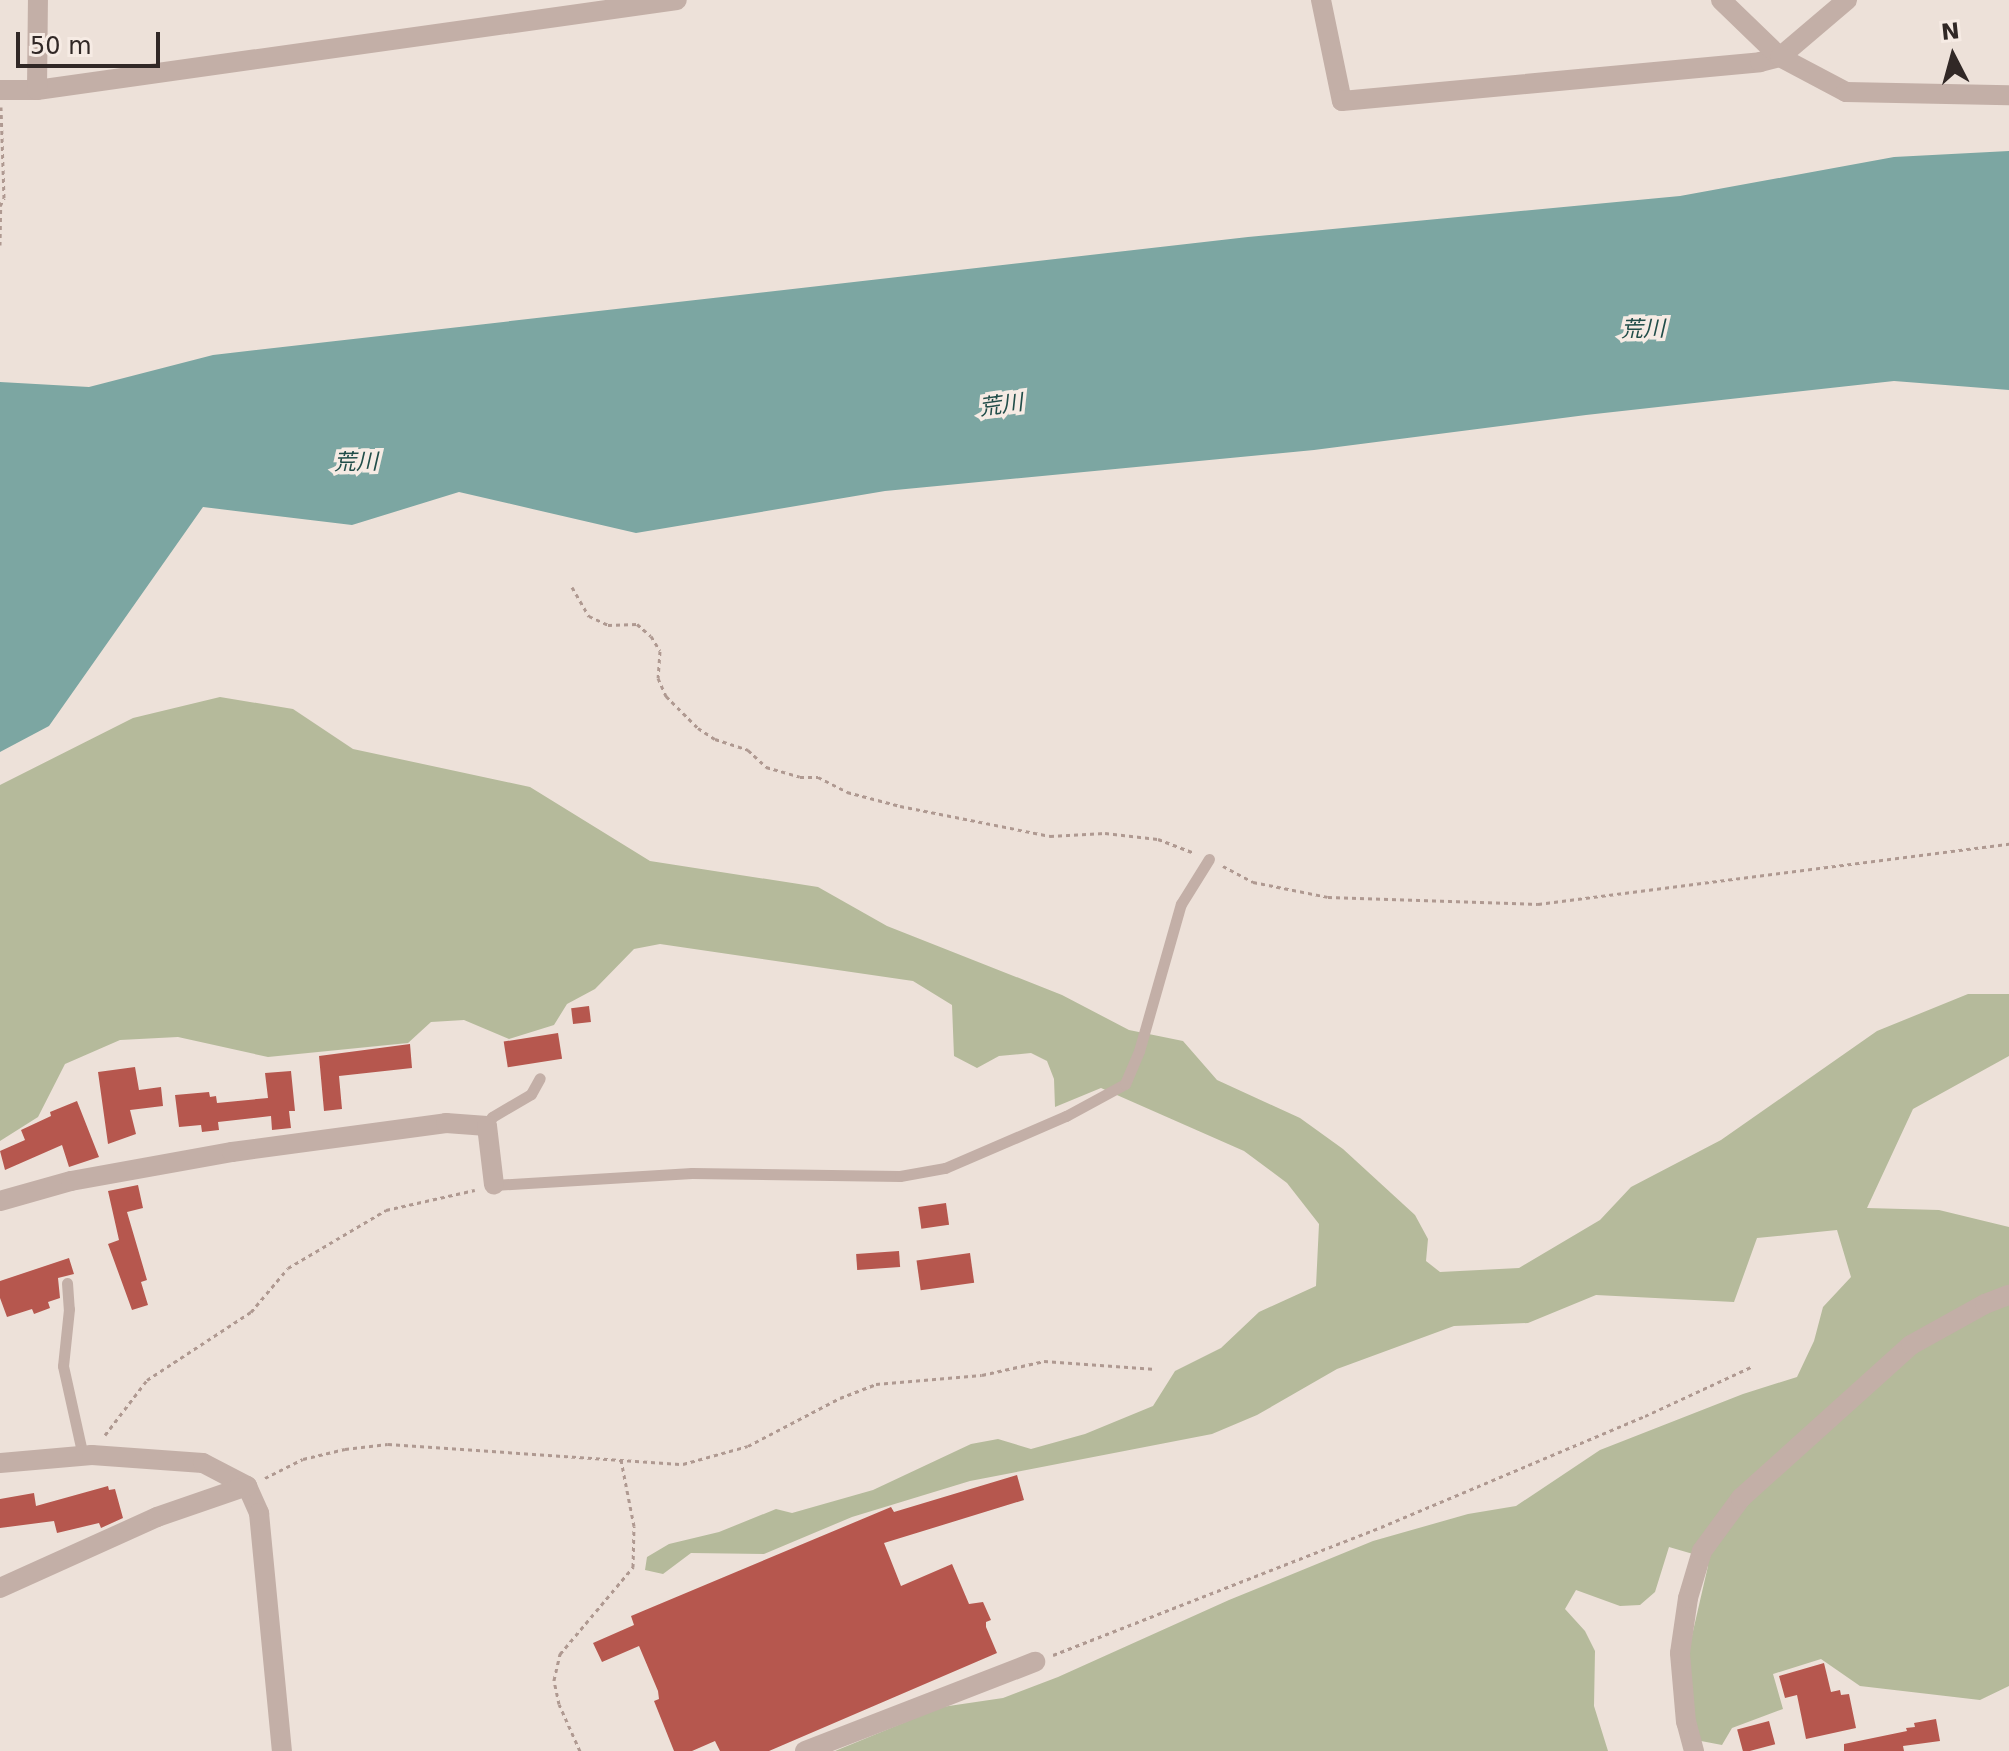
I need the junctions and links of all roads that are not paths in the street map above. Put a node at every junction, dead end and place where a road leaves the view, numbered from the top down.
1 (38, 0) edge
2 (677, 0) edge
3 (1321, 0) edge
4 (1721, 0) edge
5 (1847, 0) edge
6 (1780, 57) junction
7 (0, 90) edge
8 (37, 90) junction
9 (2009, 95) edge
10 (1209, 859) road end
11 (540, 1078) dead end
12 (487, 1126) junction
13 (494, 1185) joint
14 (0, 1201) edge
15 (67, 1283) dead end
16 (2009, 1295) edge
17 (87, 1456) junction
18 (0, 1463) edge
19 (247, 1486) junction
20 (0, 1588) edge
21 (1035, 1662) road end
22 (282, 1751) edge
23 (805, 1751) edge
24 (1694, 1751) edge

1 - 8 street
2 - 8 street
3 - 6 street
4 - 6 street
5 - 6 street
6 - 9 street
7 - 8 street
10 - 13 lane
11 - 12 lane
12 - 13 street
12 - 14 street
15 - 17 lane
16 - 24 street
17 - 18 street
17 - 19 street
19 - 20 street
19 - 22 street
21 - 23 street

